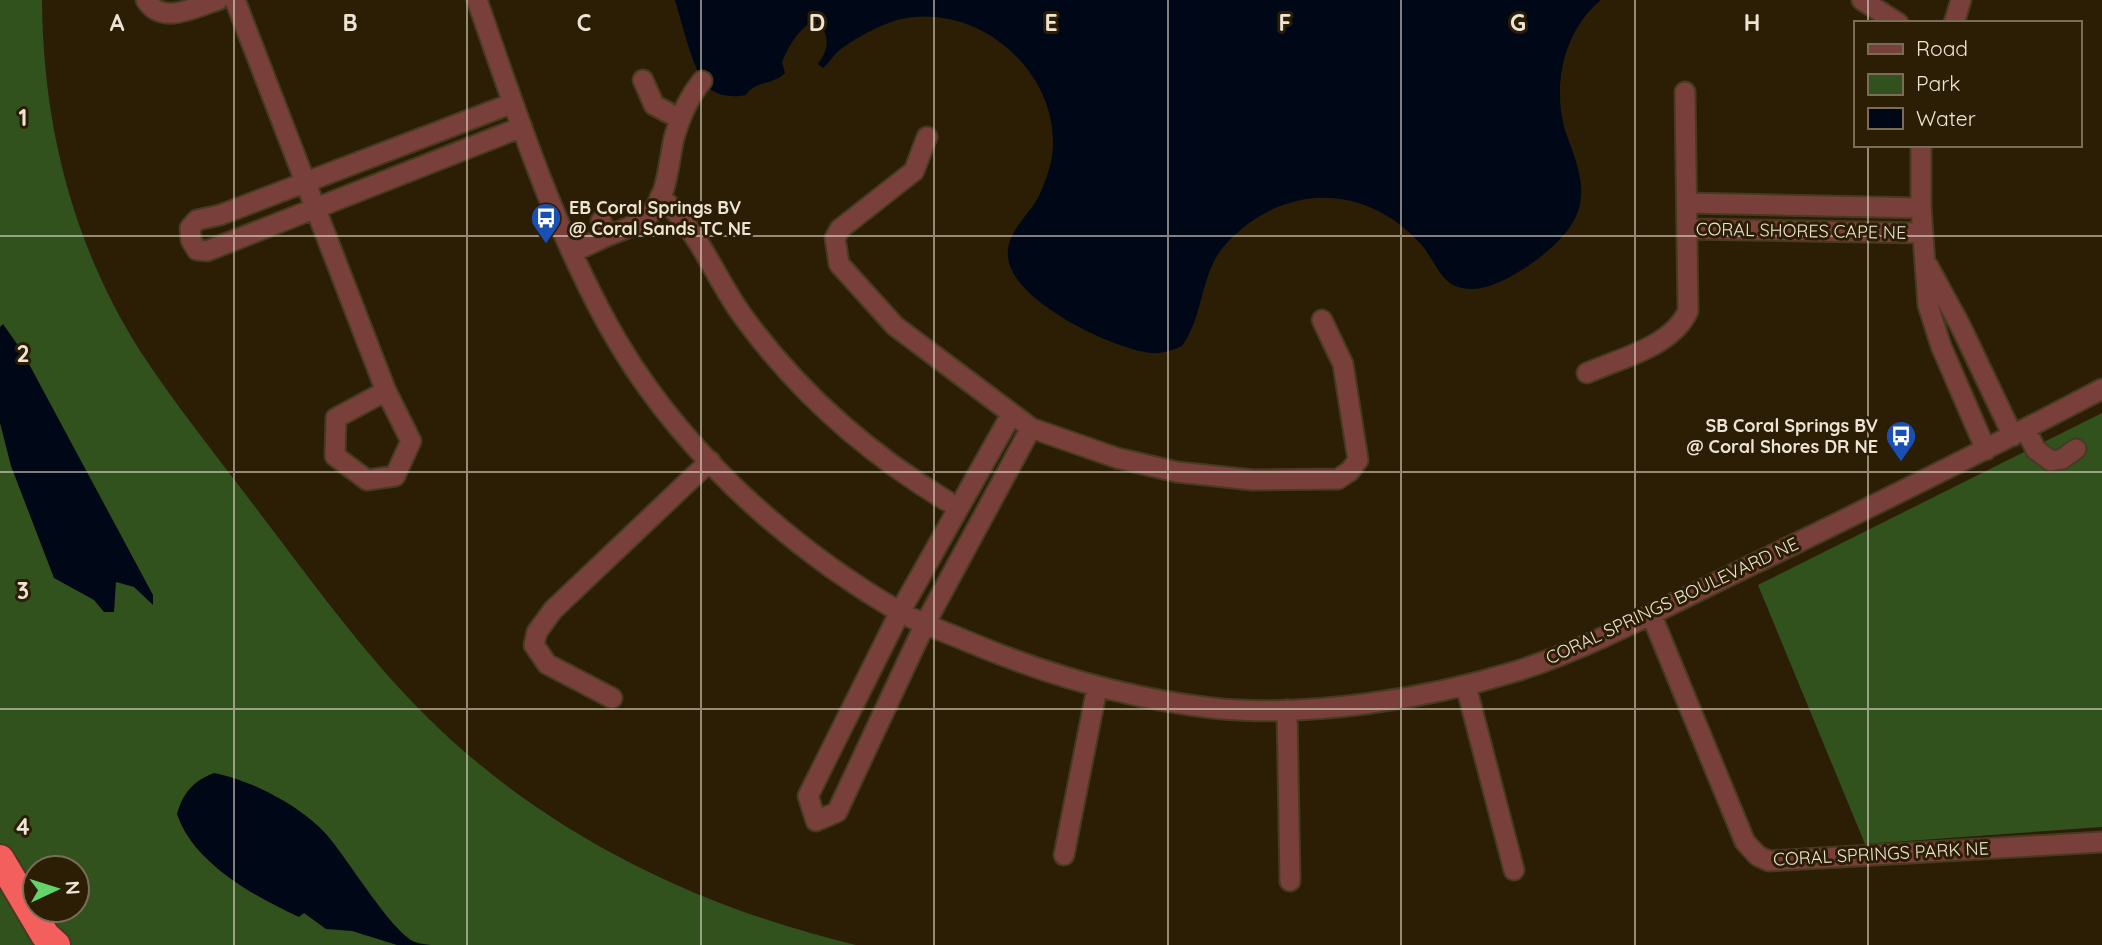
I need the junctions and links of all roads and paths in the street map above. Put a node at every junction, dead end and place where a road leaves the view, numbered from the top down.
1 (146, 0) edge
2 (218, 0) edge
3 (235, 0) edge
4 (477, 0) edge
5 (1863, 0) edge
6 (1961, 0) edge
7 (1895, 21) edge
8 (1955, 21) edge
9 (643, 80) dead end
10 (702, 80) dead end
11 (1685, 92) dead end
12 (513, 103) junction
13 (680, 119) junction
14 (522, 127) junction
15 (927, 137) dead end
16 (1920, 147) edge
17 (306, 183) junction
18 (660, 197) junction
19 (1687, 203) junction
20 (316, 207) junction
21 (1921, 208) junction
22 (1687, 229) junction
23 (1922, 233) junction
24 (573, 252) junction
25 (1925, 262) junction
26 (1322, 320) dead end
27 (1587, 373) dead end
28 (2102, 389) edge
29 (386, 391) junction
30 (1011, 415) junction
31 (1031, 428) junction
32 (2022, 438) junction
33 (2076, 449) dead end
34 (1986, 450) junction
35 (710, 461) junction
36 (947, 501) dead end
37 (900, 612) junction
38 (1651, 614) junction
39 (925, 624) junction
40 (1466, 685) junction
41 (1097, 688) junction
42 (612, 698) dead end
43 (1287, 710) junction
44 (2102, 842) edge
45 (1064, 855) dead end
46 (0, 859) edge
47 (1514, 870) dead end
48 (1290, 881) dead end
49 (56, 945) edge

1 - 2 street
3 - 17 street
4 - 12 street, CORAL SPRINGS BOULEVARD NE
5 - 7 street
6 - 8 street
9 - 13 street
10 - 13 street
11 - 19 street
12 - 14 street, CORAL SPRINGS BOULEVARD NE
12 - 17 street
13 - 18 street
14 - 20 street
14 - 24 street, CORAL SPRINGS BOULEVARD NE
15 - 30 street
16 - 21 street
17 - 20 street
17 - 20 street
18 - 24 street
18 - 36 street
19 - 21 street, CORAL SHORES CAPE NE
19 - 22 street, CORAL SHORES CAPE NE
20 - 29 street
21 - 23 street
22 - 23 street, CORAL SHORES CAPE NE
22 - 27 street
23 - 25 street
24 - 35 street, CORAL SPRINGS BOULEVARD NE
25 - 32 street
25 - 34 street
26 - 31 street
28 - 32 street, CORAL SPRINGS BOULEVARD NE
29 - 29 street
30 - 31 street
30 - 37 street
31 - 39 street
32 - 33 street
32 - 34 street, CORAL SPRINGS BOULEVARD NE
34 - 38 street, CORAL SPRINGS BOULEVARD NE
35 - 37 street, CORAL SPRINGS BOULEVARD NE
35 - 42 street
37 - 39 street, CORAL SPRINGS BOULEVARD NE
37 - 39 street
38 - 40 street, CORAL SPRINGS BOULEVARD NE
38 - 44 street, CORAL SPRINGS PARK NE
39 - 41 street, CORAL SPRINGS BOULEVARD NE
40 - 43 street, CORAL SPRINGS BOULEVARD NE
40 - 47 street
41 - 43 street, CORAL SPRINGS BOULEVARD NE
41 - 45 street
43 - 48 street
46 - 49 highway

